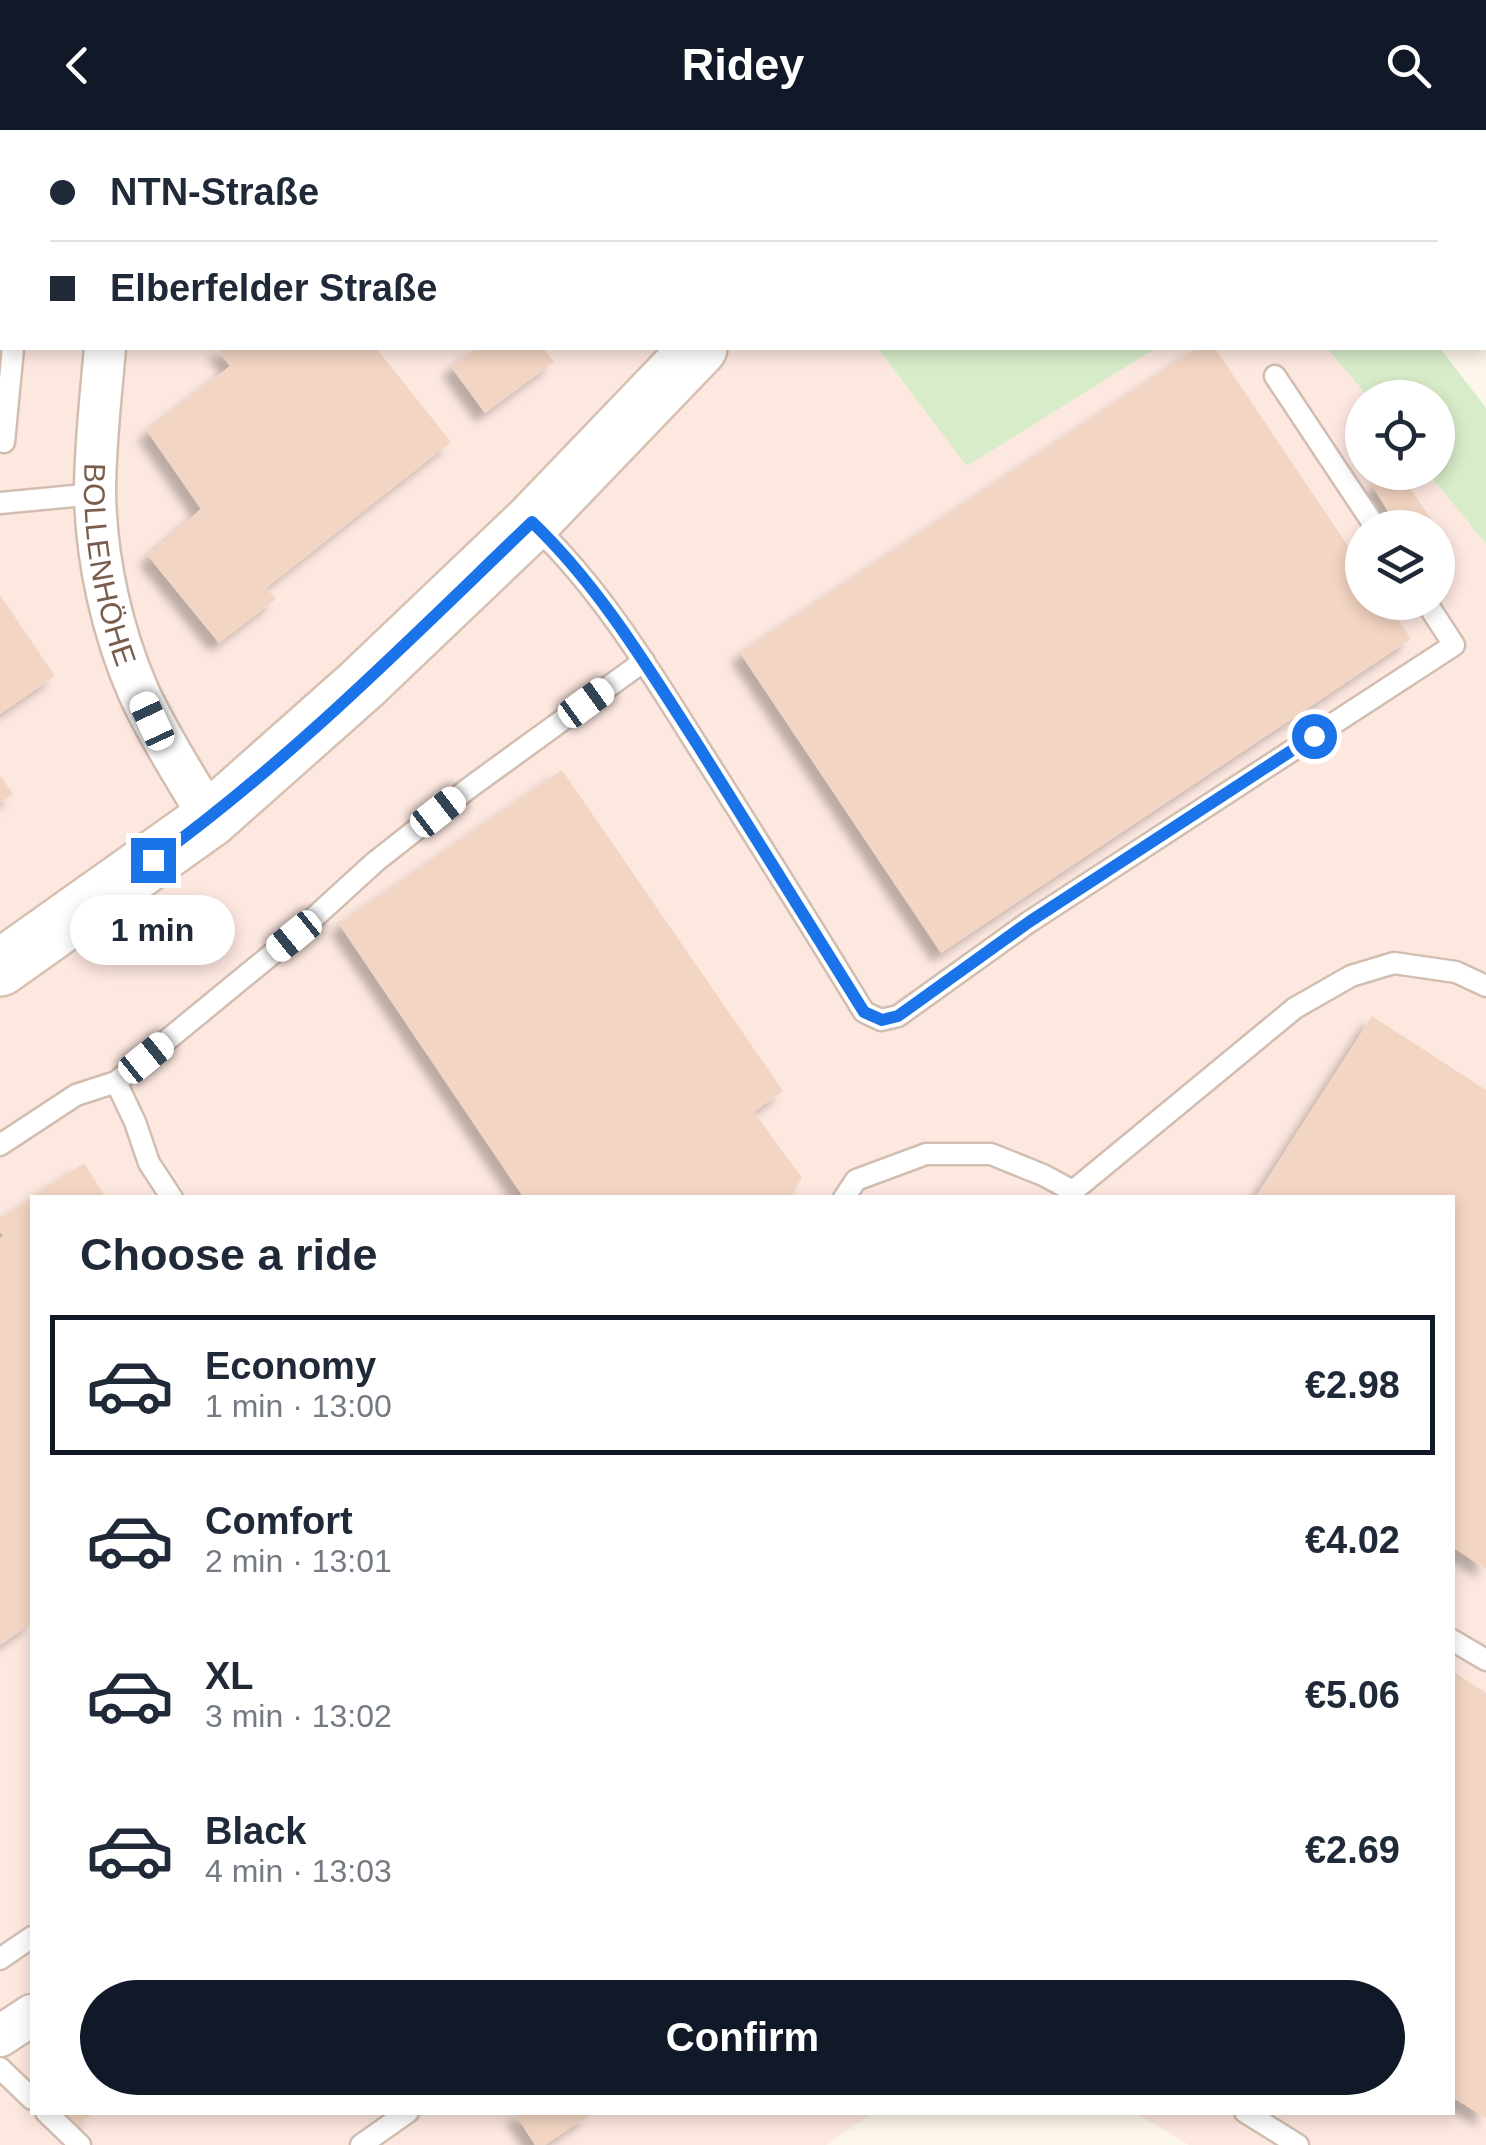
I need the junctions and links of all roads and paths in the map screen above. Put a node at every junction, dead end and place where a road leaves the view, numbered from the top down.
1 (13, 350) edge
2 (106, 350) edge
3 (697, 350) edge
4 (1275, 376) dead end
5 (4, 442) dead end
6 (95, 494) junction
7 (0, 503) edge
8 (1364, 510) edge
9 (532, 522) junction
10 (1438, 620) edge
11 (644, 661) junction
12 (210, 819) junction
13 (0, 968) edge
14 (1486, 986) edge
15 (116, 1082) junction
16 (0, 1145) edge
17 (170, 1195) edge
18 (846, 1195) edge
19 (1455, 1642) edge
20 (1486, 1660) edge
21 (30, 1939) edge
22 (0, 1959) edge
23 (30, 2015) edge
24 (0, 2036) edge
25 (0, 2068) edge
26 (30, 2098) edge
27 (49, 2115) edge
28 (404, 2115) edge
29 (1251, 2115) edge
30 (80, 2145) edge
31 (360, 2145) edge
32 (1298, 2145) edge

1 - 5 lane
2 - 6 street, BOLLENHÖHE
3 - 9 street
4 - 8 lane
6 - 7 lane
6 - 12 street, BOLLENHÖHE
9 - 11 lane
9 - 12 street
10 - 11 lane
11 - 15 lane
12 - 13 street
14 - 18 lane
15 - 16 lane
15 - 17 lane
19 - 20 lane
21 - 22 lane
23 - 24 street
25 - 26 lane
27 - 30 lane
28 - 31 lane
29 - 32 lane

